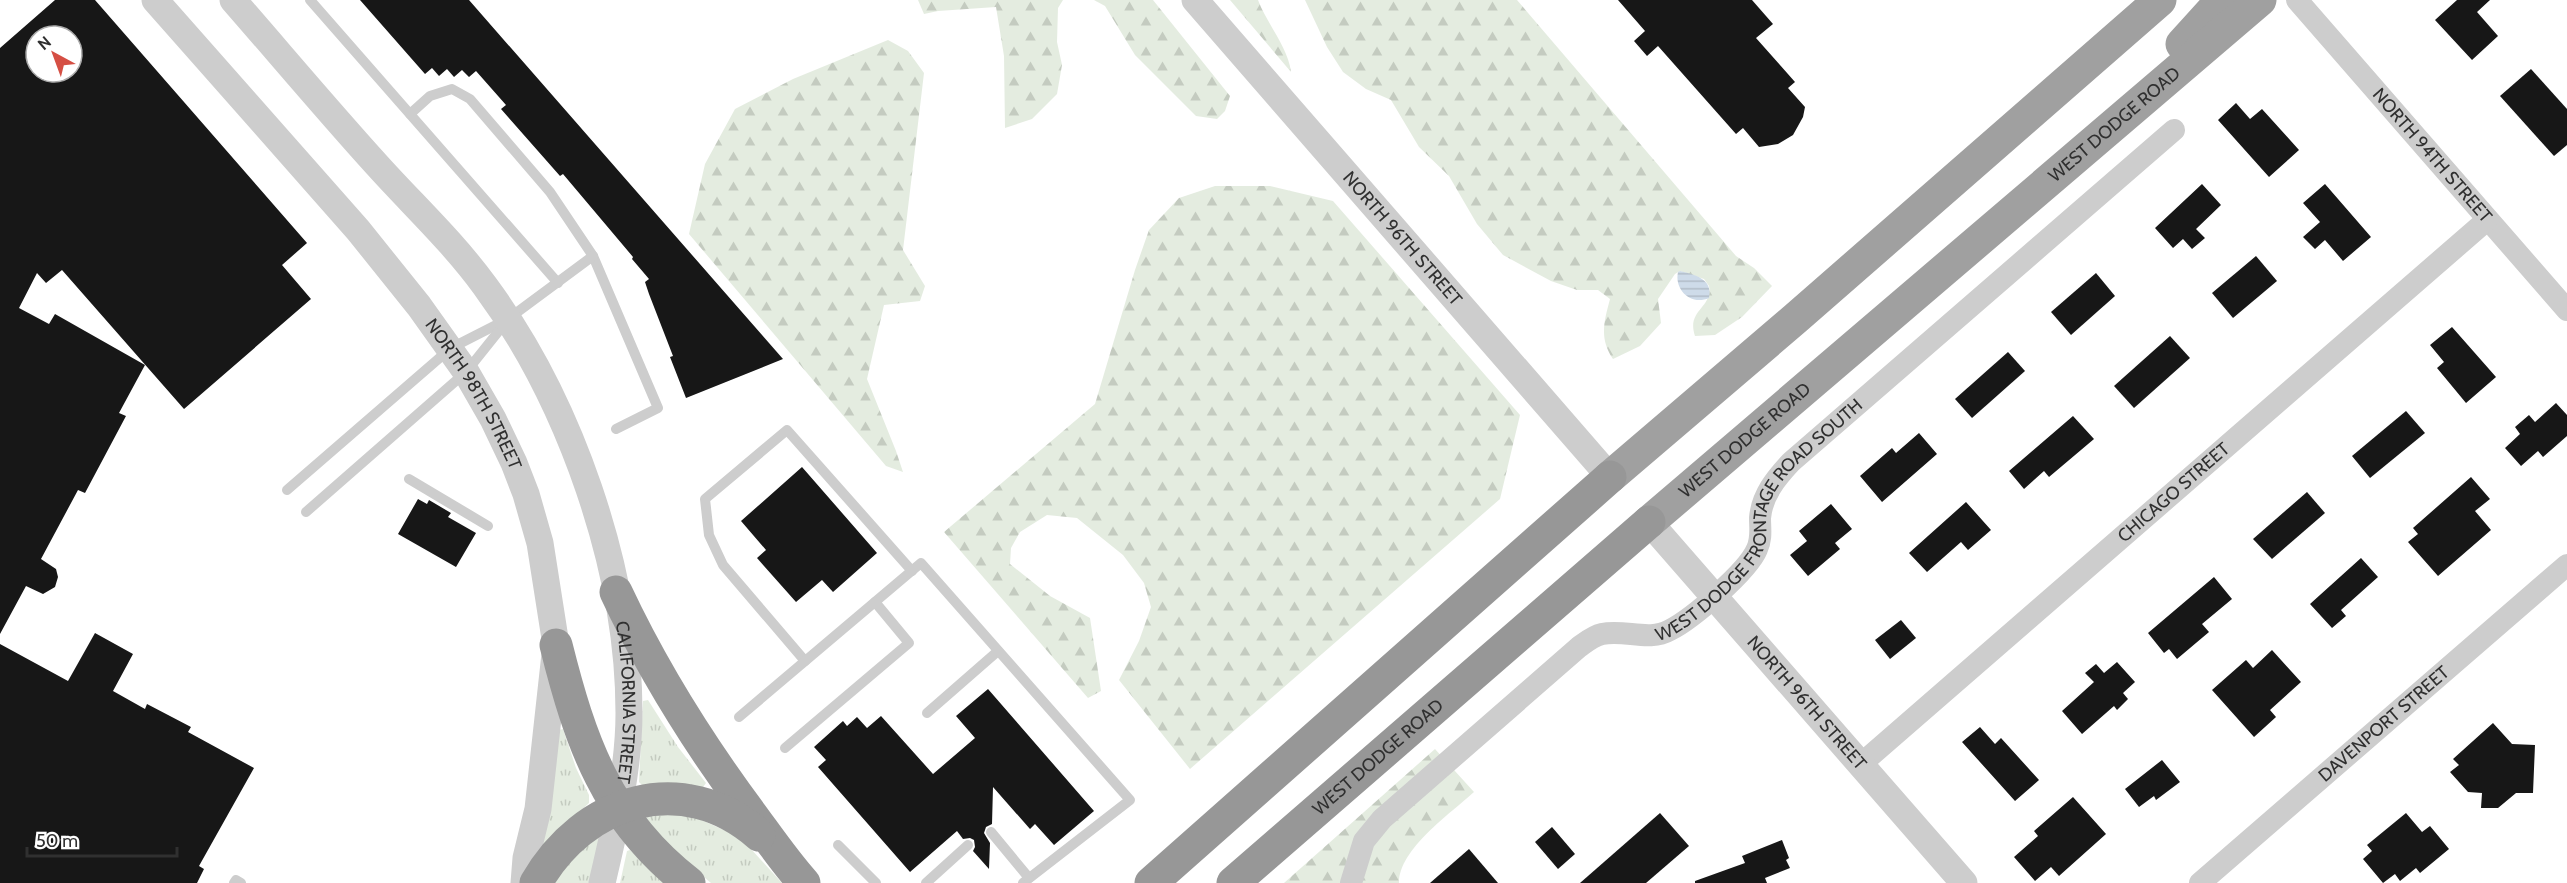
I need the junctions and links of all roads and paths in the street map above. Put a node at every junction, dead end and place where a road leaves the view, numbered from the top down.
1 (155, 0) edge
2 (233, 0) edge
3 (310, 0) edge
4 (1195, 0) edge
5 (2160, 0) edge
6 (2222, 0) edge
7 (2260, 0) edge
8 (2297, 0) edge
9 (2130, 109) junction
10 (410, 114) junction
11 (2174, 130) dead end
12 (2487, 220) junction
13 (593, 256) junction
14 (558, 284) junction
15 (2567, 310) edge
16 (508, 319) junction
17 (451, 348) junction
18 (466, 372) junction
19 (616, 429) dead end
20 (1610, 477) junction
21 (409, 479) dead end
22 (287, 490) dead end
23 (306, 512) dead end
24 (1649, 522) junction
25 (488, 526) dead end
26 (2567, 565) edge
27 (912, 571) junction
28 (616, 592) junction
29 (1713, 598) junction
30 (875, 602) junction
31 (555, 645) junction
32 (998, 651) junction
33 (805, 661) junction
34 (927, 713) dead end
35 (739, 717) dead end
36 (785, 748) dead end
37 (1861, 764) junction
38 (619, 808) junction
39 (991, 832) dead end
40 (838, 845) dead end
41 (968, 845) dead end
42 (800, 879) edge
43 (1026, 880) edge
44 (1152, 881) edge
45 (234, 883) edge
46 (241, 883) edge
47 (524, 883) edge
48 (536, 883) edge
49 (602, 883) edge
50 (689, 883) edge
51 (876, 883) edge
52 (926, 883) edge
53 (1233, 883) edge
54 (1352, 883) edge
55 (1964, 883) edge
56 (2200, 883) edge

1 - 17 street, NORTH 98TH STREET
2 - 16 street
3 - 10 lane
4 - 20 street, NORTH 96TH STREET
5 - 20 highway
6 - 9 highway
7 - 9 highway, WEST DODGE ROAD
8 - 12 street, NORTH 94TH STREET
9 - 24 highway, WEST DODGE ROAD
10 - 13 lane
10 - 14 lane
11 - 29 street, WEST DODGE FRONTAGE ROAD SOUTH
12 - 15 street, NORTH 94TH STREET
12 - 37 street, CHICAGO STREET
13 - 14 lane
13 - 19 lane
14 - 16 lane
16 - 17 lane
16 - 18 lane
16 - 28 street
17 - 18 street, NORTH 98TH STREET
17 - 22 lane
18 - 23 lane
18 - 31 street, NORTH 98TH STREET
20 - 44 highway
21 - 25 lane
24 - 29 street, NORTH 96TH STREET
24 - 53 highway, WEST DODGE ROAD
26 - 56 street, DAVENPORT STREET
27 - 30 lane
27 - 32 lane
27 - 33 lane
28 - 38 street, CALIFORNIA STREET
28 - 42 highway
29 - 37 street, NORTH 96TH STREET
29 - 54 street, WEST DODGE FRONTAGE ROAD SOUTH
30 - 33 lane
30 - 36 lane
31 - 38 highway
31 - 47 street, NORTH 98TH STREET
32 - 34 lane
32 - 43 lane
33 - 35 lane
37 - 55 street, NORTH 96TH STREET
38 - 42 highway
38 - 48 highway
38 - 49 street, CALIFORNIA STREET
38 - 50 highway
39 - 43 lane
40 - 51 lane
41 - 52 lane
45 - 46 lane

